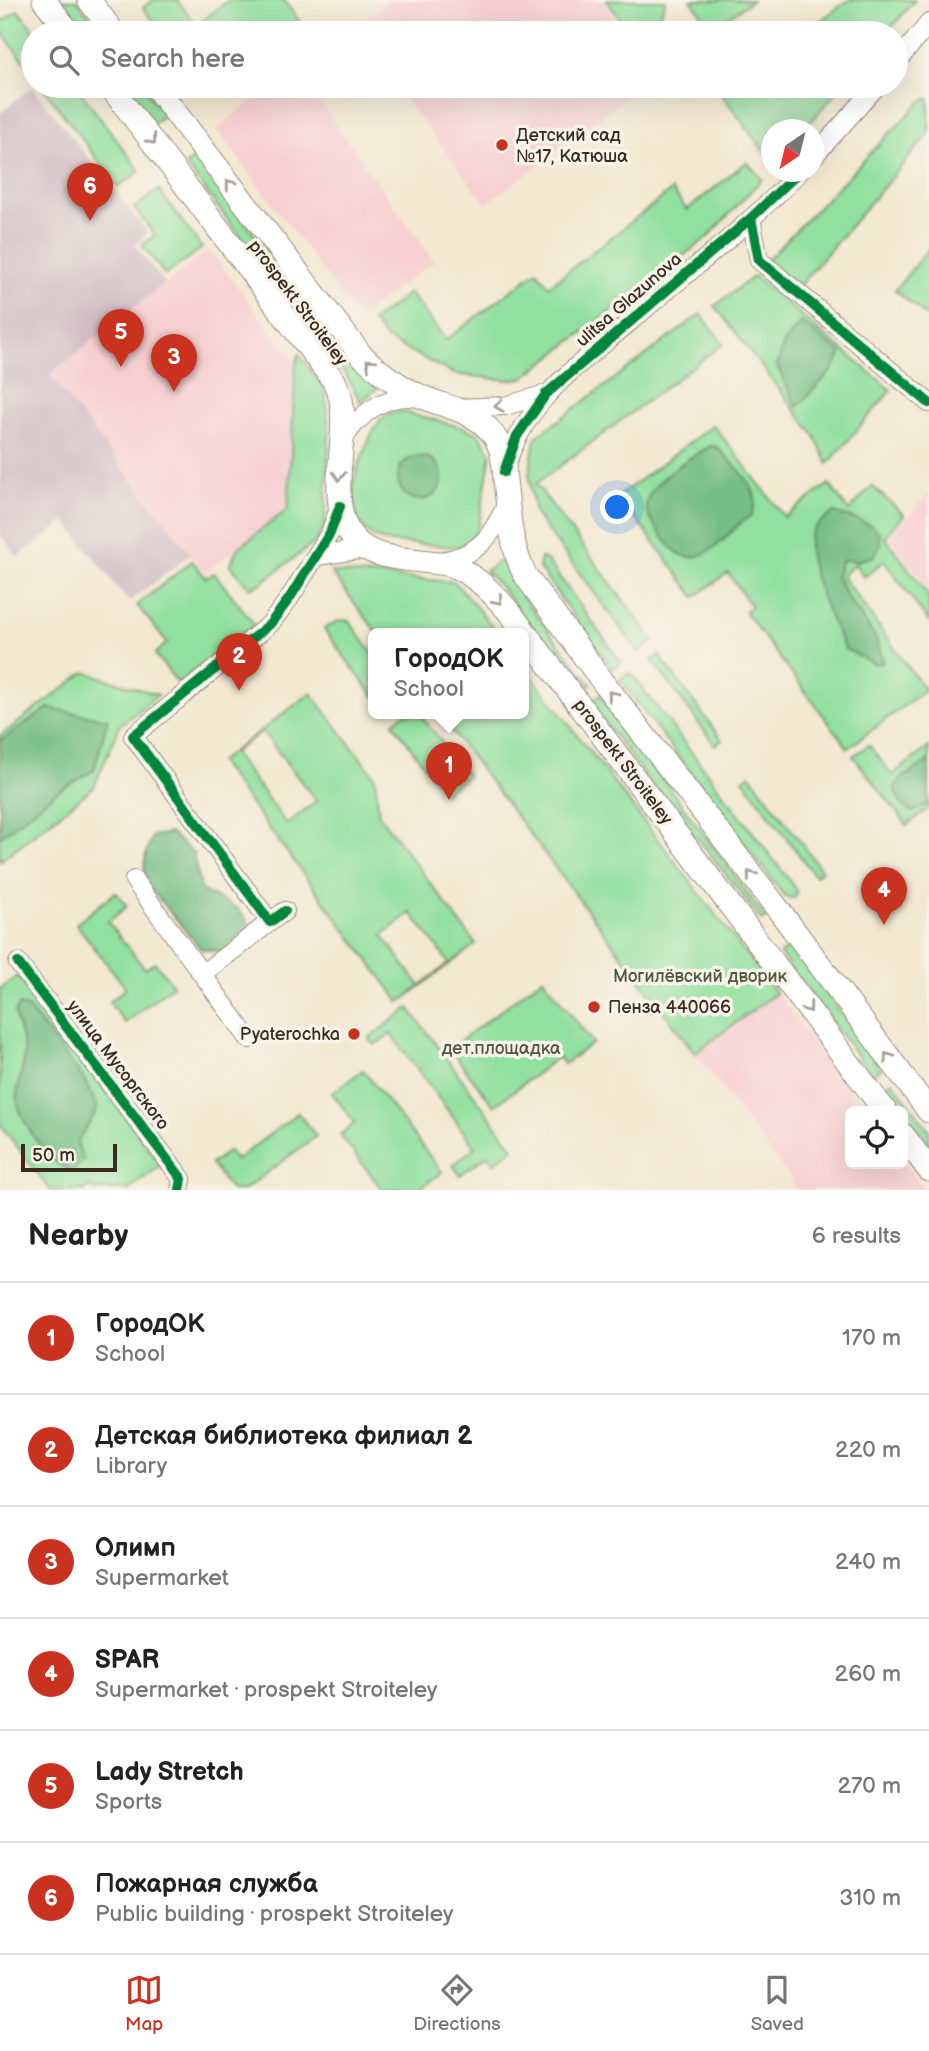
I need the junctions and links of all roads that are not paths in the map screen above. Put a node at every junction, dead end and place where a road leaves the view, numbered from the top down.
1 (44, 0) edge
2 (89, 0) edge
3 (61, 21) edge
4 (105, 21) edge
5 (929, 23) edge
6 (908, 48) edge
7 (119, 98) edge
8 (164, 98) edge
9 (866, 98) edge
10 (824, 145) edge
11 (789, 182) edge
12 (751, 218) junction
13 (546, 394) junction
14 (424, 398) junction
15 (929, 403) edge
16 (450, 407) junction
17 (341, 444) junction
18 (504, 472) junction
19 (508, 502) junction
20 (340, 506) junction
21 (374, 552) junction
22 (316, 556) junction
23 (435, 562) junction
24 (522, 628) edge
25 (529, 638) edge
26 (134, 880) dead end
27 (285, 911) dead end
28 (780, 913) junction
29 (270, 922) junction
30 (753, 934) junction
31 (18, 963) dead end
32 (202, 974) junction
33 (249, 1039) dead end
34 (881, 1106) edge
35 (929, 1111) edge
36 (908, 1142) edge
37 (929, 1170) edge
38 (180, 1190) edge

1 - 3 main road
2 - 4 main road
5 - 6 street
7 -> 17 main road, prospekt Stroiteley
14 -> 8 main road, prospekt Stroiteley
9 - 10 street
11 - 12 street, ulitsa Glazunova
12 - 13 street, ulitsa Glazunova
12 - 15 street
13 -> 16 street, ulitsa Glazunova
13 - 18 street, ulitsa Glazunova
14 - 16 main road, prospekt Stroiteley
14 - 17 street
16 - 18 main road, prospekt Stroiteley
17 -> 20 main road, prospekt Stroiteley
18 - 19 main road, prospekt Stroiteley
19 - 23 street
28 -> 19 main road, prospekt Stroiteley
20 - 21 main road, prospekt Stroiteley
20 - 22 street
21 - 22 street
21 - 23 main road, prospekt Stroiteley
22 - 29 street
23 -> 24 main road, prospekt Stroiteley
25 -> 30 main road, prospekt Stroiteley
26 - 32 street
27 - 29 street
28 - 30 main road
35 -> 28 main road, prospekt Stroiteley
29 - 32 street
30 -> 34 main road, prospekt Stroiteley
31 - 38 street, улица Мусоргского
32 - 33 street
36 - 37 main road

